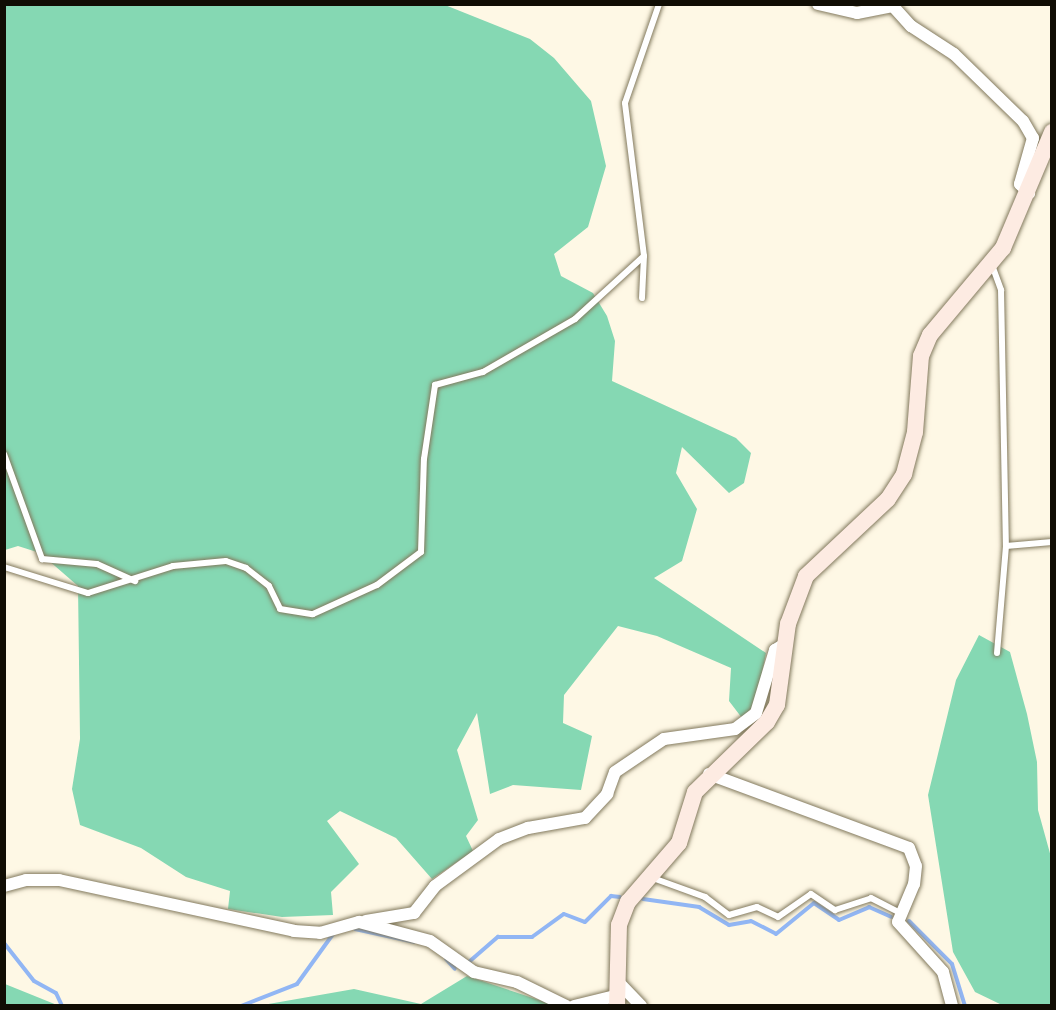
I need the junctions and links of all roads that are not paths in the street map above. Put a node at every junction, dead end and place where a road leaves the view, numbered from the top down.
1 (659, 4) edge
2 (818, 4) edge
3 (892, 5) edge
4 (1052, 132) edge
5 (1029, 193) junction
6 (644, 256) junction
7 (992, 265) junction
8 (642, 298) dead end
9 (4, 454) edge
10 (1052, 542) edge
11 (1006, 546) junction
12 (4, 567) edge
13 (135, 581) junction
14 (786, 643) junction
15 (997, 653) dead end
16 (709, 774) junction
17 (650, 877) junction
18 (4, 886) edge
19 (898, 912) junction
20 (359, 922) junction
21 (618, 995) edge
22 (566, 1005) edge
23 (574, 1005) edge
24 (641, 1005) edge
25 (952, 1005) edge

1 - 6 lane
2 - 3 street
3 - 5 street
4 - 5 street
5 - 7 street
6 - 8 lane
6 - 13 lane
7 - 11 lane
7 - 14 street
9 - 13 lane
10 - 11 lane
11 - 15 lane
12 - 13 lane
14 - 16 street
14 - 20 street
16 - 17 street
16 - 19 street
17 - 19 lane
17 - 21 street
18 - 20 street
19 - 25 street
20 - 22 street
21 - 23 street
21 - 24 street

